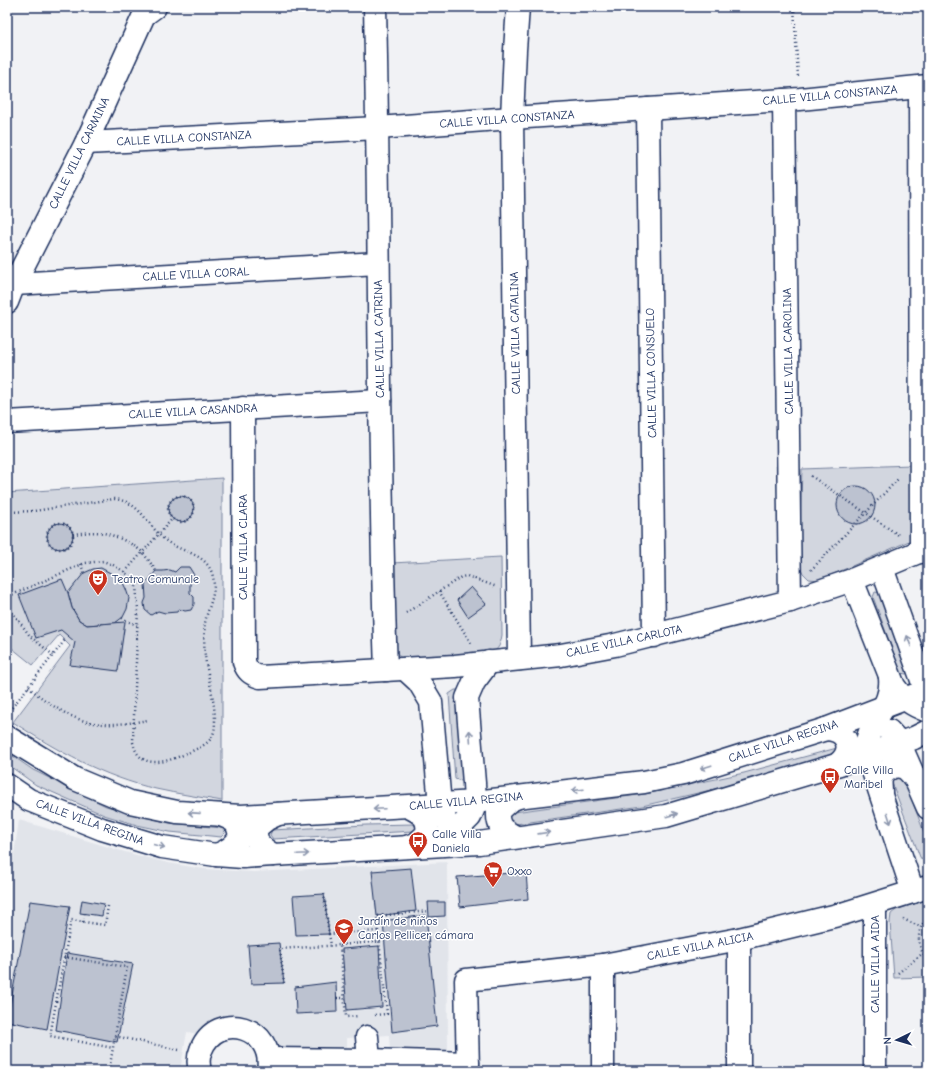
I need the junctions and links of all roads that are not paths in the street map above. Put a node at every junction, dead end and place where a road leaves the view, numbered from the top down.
1 (155, 7) edge
2 (375, 7) edge
3 (518, 7) edge
4 (924, 87) edge
5 (792, 100) junction
6 (648, 109) junction
7 (512, 118) junction
8 (378, 128) junction
9 (86, 143) junction
10 (378, 263) junction
11 (10, 293) edge
12 (380, 401) junction
13 (243, 408) junction
14 (7, 422) edge
15 (924, 550) edge
16 (882, 568) junction
17 (852, 580) junction
18 (890, 591) junction
19 (790, 596) junction
20 (861, 602) junction
21 (654, 636) junction
22 (519, 659) junction
23 (486, 663) junction
24 (447, 666) junction
25 (396, 670) junction
26 (260, 677) joint
27 (890, 678) junction
28 (926, 692) edge
29 (467, 698) junction
30 (904, 699) junction
31 (431, 702) junction
32 (878, 715) junction
33 (826, 729) junction
34 (7, 737) edge
35 (914, 737) edge
36 (870, 763) junction
37 (841, 764) junction
38 (912, 772) junction
39 (438, 778) junction
40 (7, 785) edge
41 (474, 785) junction
42 (881, 792) junction
43 (7, 794) edge
44 (510, 798) junction
45 (29, 800) junction
46 (440, 805) junction
47 (413, 807) junction
48 (928, 808) edge
49 (278, 814) junction
50 (221, 815) junction
51 (456, 831) junction
52 (516, 837) junction
53 (489, 841) junction
54 (410, 847) junction
55 (216, 855) junction
56 (273, 855) junction
57 (920, 889) edge
58 (875, 905) junction
59 (739, 939) junction
60 (603, 965) junction
61 (367, 1037) dead end
62 (194, 1059) edge
63 (369, 1060) junction
64 (268, 1065) edge
65 (331, 1065) edge
66 (468, 1067) edge
67 (603, 1071) edge
68 (739, 1071) edge
69 (875, 1071) edge

1 - 9 street, CALLE VILLA CARMINA
2 - 8 street, CALLE VILLA CATRINA
3 - 7 street, CALLE VILLA CATALINA
4 - 5 street, CALLE VILLA CONSTANZA
4 - 15 street
5 - 6 street, CALLE VILLA CONSTANZA
5 - 19 street, CALLE VILLA CAROLINA
6 - 7 street, CALLE VILLA CONSTANZA
6 - 21 street, CALLE VILLA CONSUELO
7 - 8 street, CALLE VILLA CONSTANZA
7 - 22 street, CALLE VILLA CATALINA
8 - 9 street, CALLE VILLA CONSTANZA
8 - 10 street, CALLE VILLA CATRINA
9 - 11 street, CALLE VILLA CARMINA
10 - 11 street, CALLE VILLA CORAL
10 - 12 street, CALLE VILLA CATRINA
12 - 13 street, CALLE VILLA CASANDRA
12 - 25 street, CALLE VILLA CATRINA
13 - 14 street, CALLE VILLA CASANDRA
13 - 26 street, CALLE VILLA CLARA
15 - 16 street, CALLE VILLA CARLOTA
16 - 17 street, CALLE VILLA CARLOTA
16 - 18 street
17 - 19 street, CALLE VILLA CARLOTA
17 - 20 street
18 - 20 street
28 -> 18 street
19 - 21 street, CALLE VILLA CARLOTA
20 - 27 street
21 - 22 street, CALLE VILLA CARLOTA
22 - 23 street, CALLE VILLA CARLOTA
23 - 24 street, CALLE VILLA CARLOTA
23 - 29 street
24 - 25 street, CALLE VILLA CARLOTA
24 - 29 street
24 - 31 street
25 - 26 street, CALLE VILLA CARLOTA
25 - 31 street
27 - 28 street
27 - 30 street
27 - 32 street
28 - 30 street, CALLE VILLA REGINA
28 - 35 street
41 -> 29 street
30 - 32 street, CALLE VILLA REGINA
31 - 39 street
32 - 33 street, CALLE VILLA REGINA
32 - 35 street
32 - 36 street
33 - 37 street
33 -> 44 street, CALLE VILLA REGINA
50 -> 34 street, CALLE VILLA REGINA
35 - 36 street, CALLE VILLA REGINA
35 - 38 street
36 - 37 street, CALLE VILLA REGINA
36 - 42 street
52 -> 37 street, CALLE VILLA REGINA
38 - 42 street
38 - 48 street
39 - 41 street
39 - 46 street
39 - 47 street
40 - 45 street, CALLE VILLA REGINA
41 - 44 street, CALLE VILLA REGINA
41 - 46 street, CALLE VILLA REGINA
41 - 51 street
42 -> 57 street
43 - 45 street
44 - 52 street
45 -> 55 street, CALLE VILLA REGINA
46 - 47 street, CALLE VILLA REGINA
46 - 51 street
47 -> 49 street, CALLE VILLA REGINA
47 - 54 street
49 - 50 street, CALLE VILLA REGINA
49 - 56 street
50 - 55 street
51 - 53 street
51 - 54 street
52 - 53 street, CALLE VILLA REGINA
53 - 54 street, CALLE VILLA REGINA
56 -> 54 street, CALLE VILLA REGINA
55 - 56 street, CALLE VILLA REGINA
57 - 58 street, CALLE VILLA ALICIA
58 - 59 street, CALLE VILLA ALICIA
58 - 69 street, CALLE VILLA AIDA
59 - 60 street, CALLE VILLA ALICIA
59 - 68 street
60 - 66 street, CALLE VILLA ALICIA
60 - 67 street
61 - 63 street
62 - 64 street
63 - 65 street
63 - 66 street
64 - 65 street

